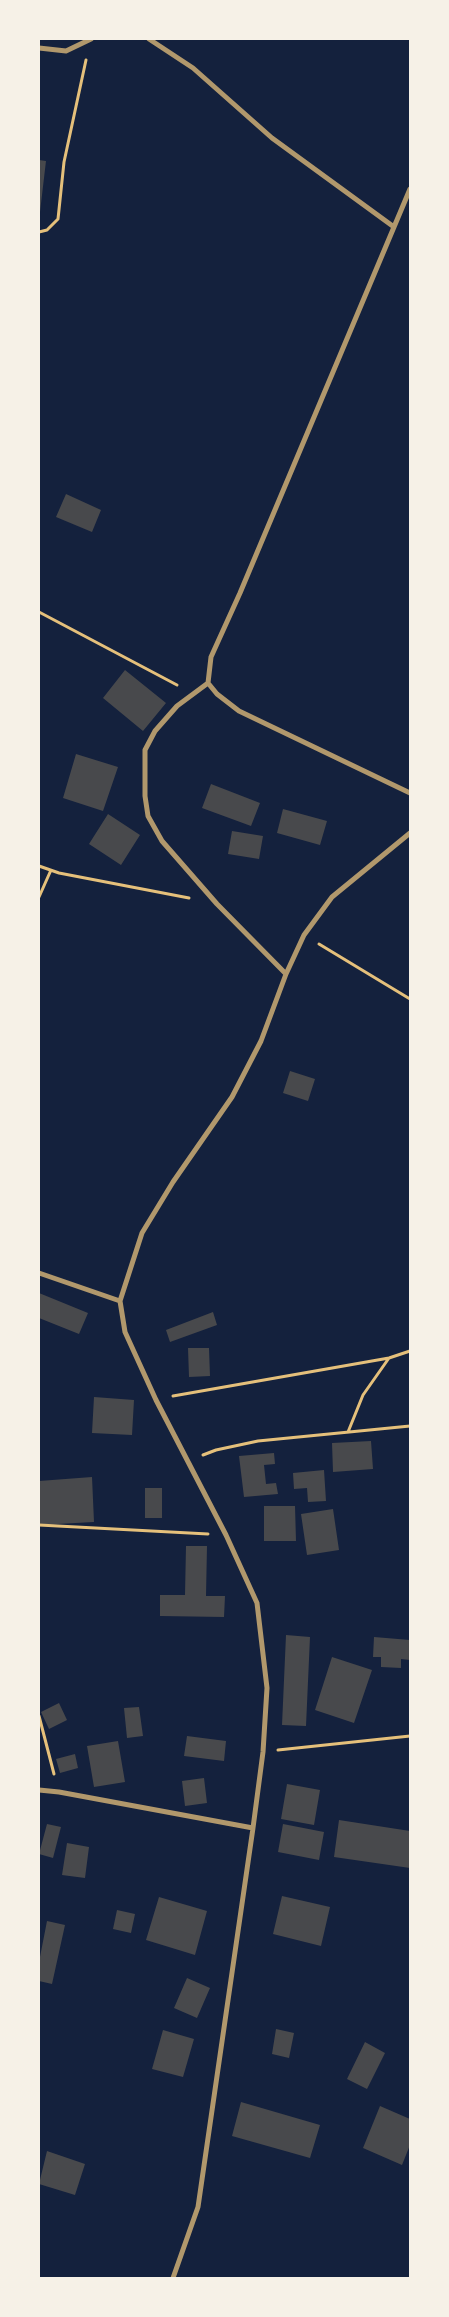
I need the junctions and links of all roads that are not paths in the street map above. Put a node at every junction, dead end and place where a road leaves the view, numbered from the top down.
1 (91, 39) edge
2 (149, 39) edge
3 (39, 48) edge
4 (410, 190) edge
5 (394, 227) junction
6 (208, 684) junction
7 (410, 793) edge
8 (410, 833) edge
9 (286, 974) junction
10 (39, 1273) edge
11 (120, 1301) junction
12 (39, 1790) edge
13 (253, 1828) junction
14 (173, 2278) edge

1 - 3 street
2 - 5 street
4 - 5 street
5 - 6 street
6 - 7 street
6 - 9 street
8 - 9 street
9 - 11 street
10 - 11 street
11 - 13 street
12 - 13 street
13 - 14 street

